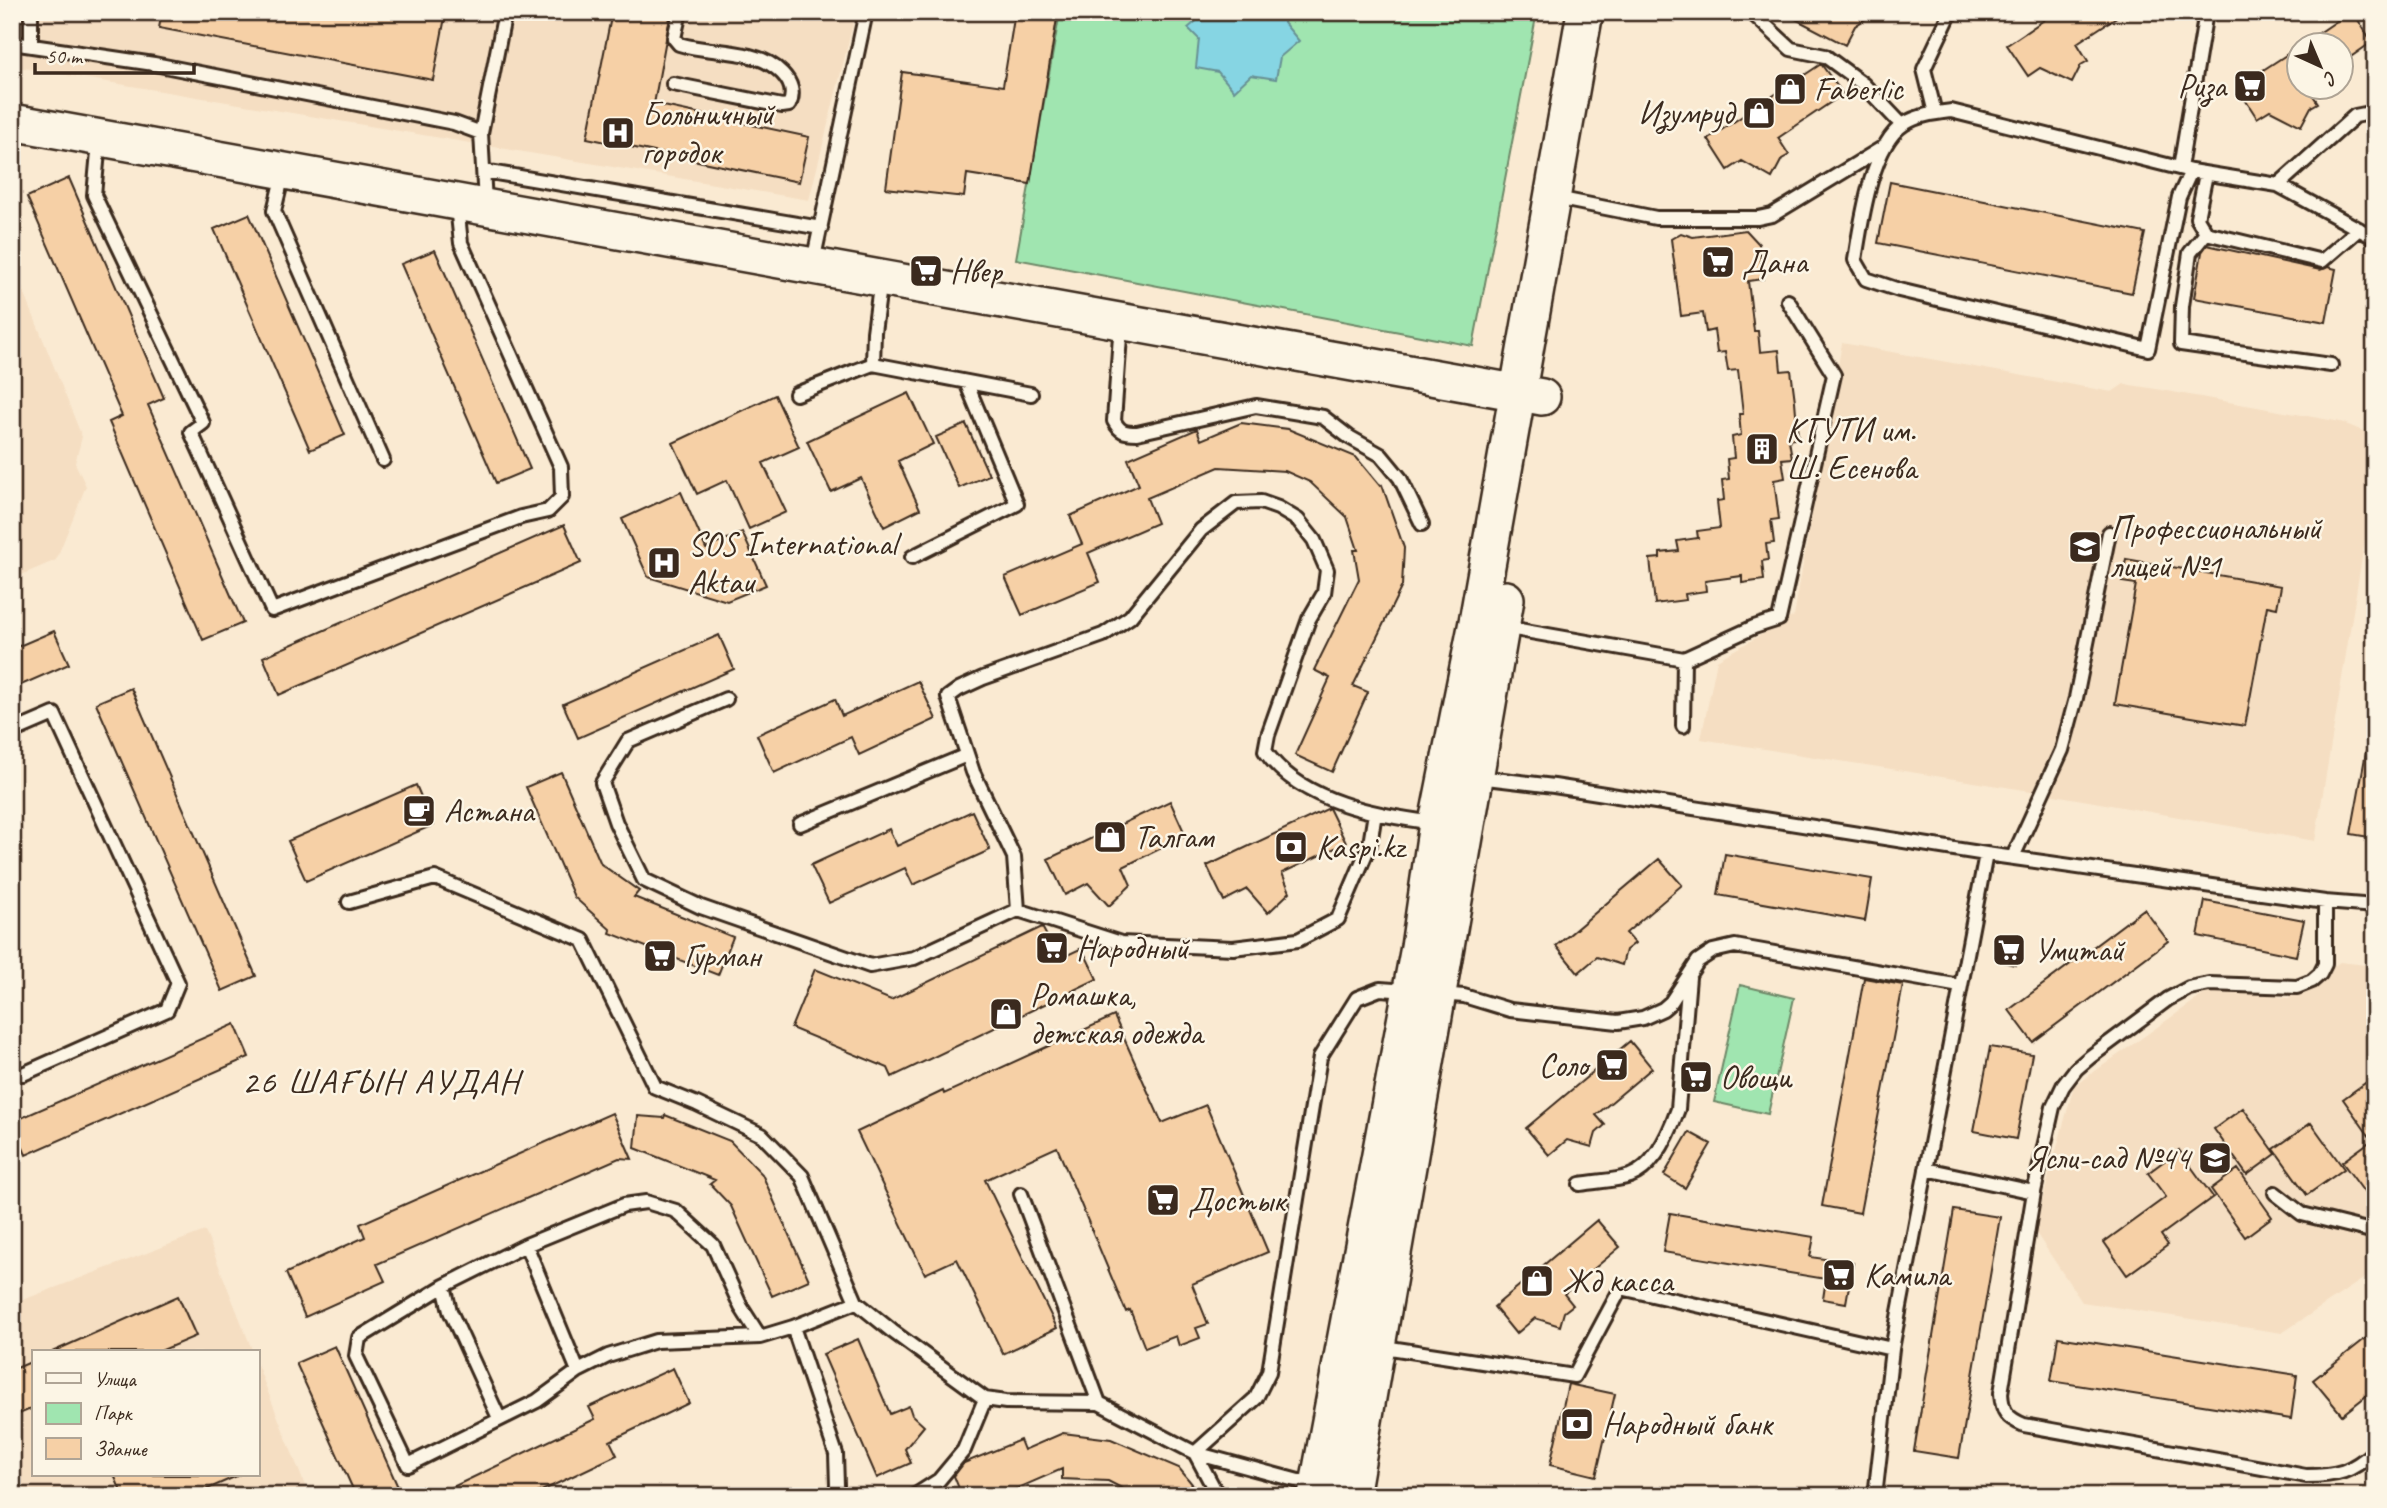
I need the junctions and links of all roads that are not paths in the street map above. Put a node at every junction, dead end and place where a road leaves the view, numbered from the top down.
1 (31, 12) edge
2 (505, 12) edge
3 (680, 12) edge
4 (866, 12) edge
5 (1586, 12) edge
6 (1610, 12) edge
7 (1751, 12) edge
8 (1951, 12) edge
9 (2206, 12) edge
10 (12, 43) edge
11 (31, 46) junction
12 (673, 84) dead end
13 (2375, 112) edge
14 (1935, 113) junction
15 (12, 122) edge
16 (1902, 125) junction
17 (481, 133) junction
18 (99, 137) junction
19 (1884, 147) junction
20 (2185, 170) junction
21 (284, 171) junction
22 (484, 171) junction
23 (2206, 174) junction
24 (2278, 185) junction
25 (1564, 199) junction
26 (471, 205) junction
27 (821, 228) junction
28 (2358, 229) junction
29 (2206, 233) junction
30 (2375, 238) edge
31 (812, 266) junction
32 (881, 279) junction
33 (1788, 301) dead end
34 (1121, 322) junction
35 (873, 364) junction
36 (2331, 365) dead end
37 (966, 382) junction
38 (796, 394) dead end
39 (1031, 394) dead end
40 (1530, 395) junction
41 (383, 460) dead end
42 (1422, 524) dead end
43 (2109, 533) dead end
44 (912, 557) dead end
45 (1489, 625) junction
46 (1684, 659) junction
47 (726, 699) dead end
48 (1683, 726) dead end
49 (12, 732) edge
50 (967, 755) junction
51 (1461, 775) junction
52 (1375, 813) junction
53 (800, 824) dead end
54 (1451, 825) junction
55 (1986, 854) junction
56 (2013, 857) junction
57 (349, 902) dead end
58 (2325, 902) junction
59 (2375, 906) edge
60 (1018, 910) junction
61 (1689, 973) junction
62 (1960, 986) junction
63 (1423, 993) junction
64 (12, 1073) edge
65 (1926, 1169) junction
66 (1580, 1184) dead end
67 (2034, 1192) junction
68 (2275, 1192) dead end
69 (1021, 1194) dead end
70 (2375, 1232) edge
71 (526, 1245) junction
72 (444, 1286) junction
73 (856, 1302) junction
74 (793, 1327) junction
75 (760, 1337) junction
76 (1361, 1342) junction
77 (1892, 1349) junction
78 (578, 1371) junction
79 (985, 1399) junction
80 (1099, 1403) junction
81 (499, 1418) junction
82 (2375, 1451) edge
83 (1195, 1453) junction
84 (1332, 1493) edge
85 (835, 1496) edge
86 (914, 1496) edge
87 (1219, 1496) edge
88 (1874, 1496) edge

1 - 11 lane
2 - 17 lane
3 - 12 lane
4 - 27 lane
5 - 25 main road
6 - 25 main road
7 - 16 lane
8 - 14 lane
9 - 20 lane
10 - 11 lane
11 - 17 lane
13 - 24 lane
14 - 16 lane
14 - 20 lane
15 - 18 main road
16 - 19 lane
17 - 22 lane
18 - 21 main road
18 - 26 lane
19 - 20 lane
19 - 25 lane
20 - 23 lane
21 - 26 main road
21 - 41 lane
22 - 26 lane
22 - 27 lane
23 - 24 lane
23 - 29 lane
24 - 28 lane
25 - 40 main road
26 - 31 main road
27 - 31 lane
28 - 29 lane
28 - 30 lane
29 - 36 lane
31 - 32 main road
32 - 34 main road
32 - 35 lane
33 - 46 lane
34 - 40 main road
34 - 42 lane
35 - 37 lane
35 - 38 lane
37 - 39 lane
37 - 44 lane
40 - 45 main road
43 - 56 lane
45 - 46 lane
45 - 51 main road
46 - 48 lane
47 - 60 lane
49 - 64 lane
50 - 52 lane
50 - 53 lane
50 - 60 lane
51 - 54 main road
51 - 55 lane
52 - 54 lane
52 - 60 lane
54 - 63 main road
55 - 56 lane
55 - 62 lane
56 - 58 lane
57 - 73 lane
58 - 59 lane
58 - 67 lane
61 - 62 lane
61 - 63 lane
61 - 66 lane
62 - 65 lane
63 - 76 main road
63 - 83 lane
65 - 67 lane
65 - 77 lane
67 - 82 lane
68 - 70 lane
69 - 80 lane
71 - 72 lane
71 - 75 lane
71 - 78 lane
72 - 81 lane
72 - 81 lane
73 - 74 lane
73 - 79 lane
74 - 75 lane
74 - 85 lane
75 - 78 lane
76 - 77 lane
76 - 84 main road
77 - 88 lane
78 - 81 lane
79 - 80 lane
79 - 86 lane
80 - 83 lane
83 - 84 lane
83 - 87 lane

